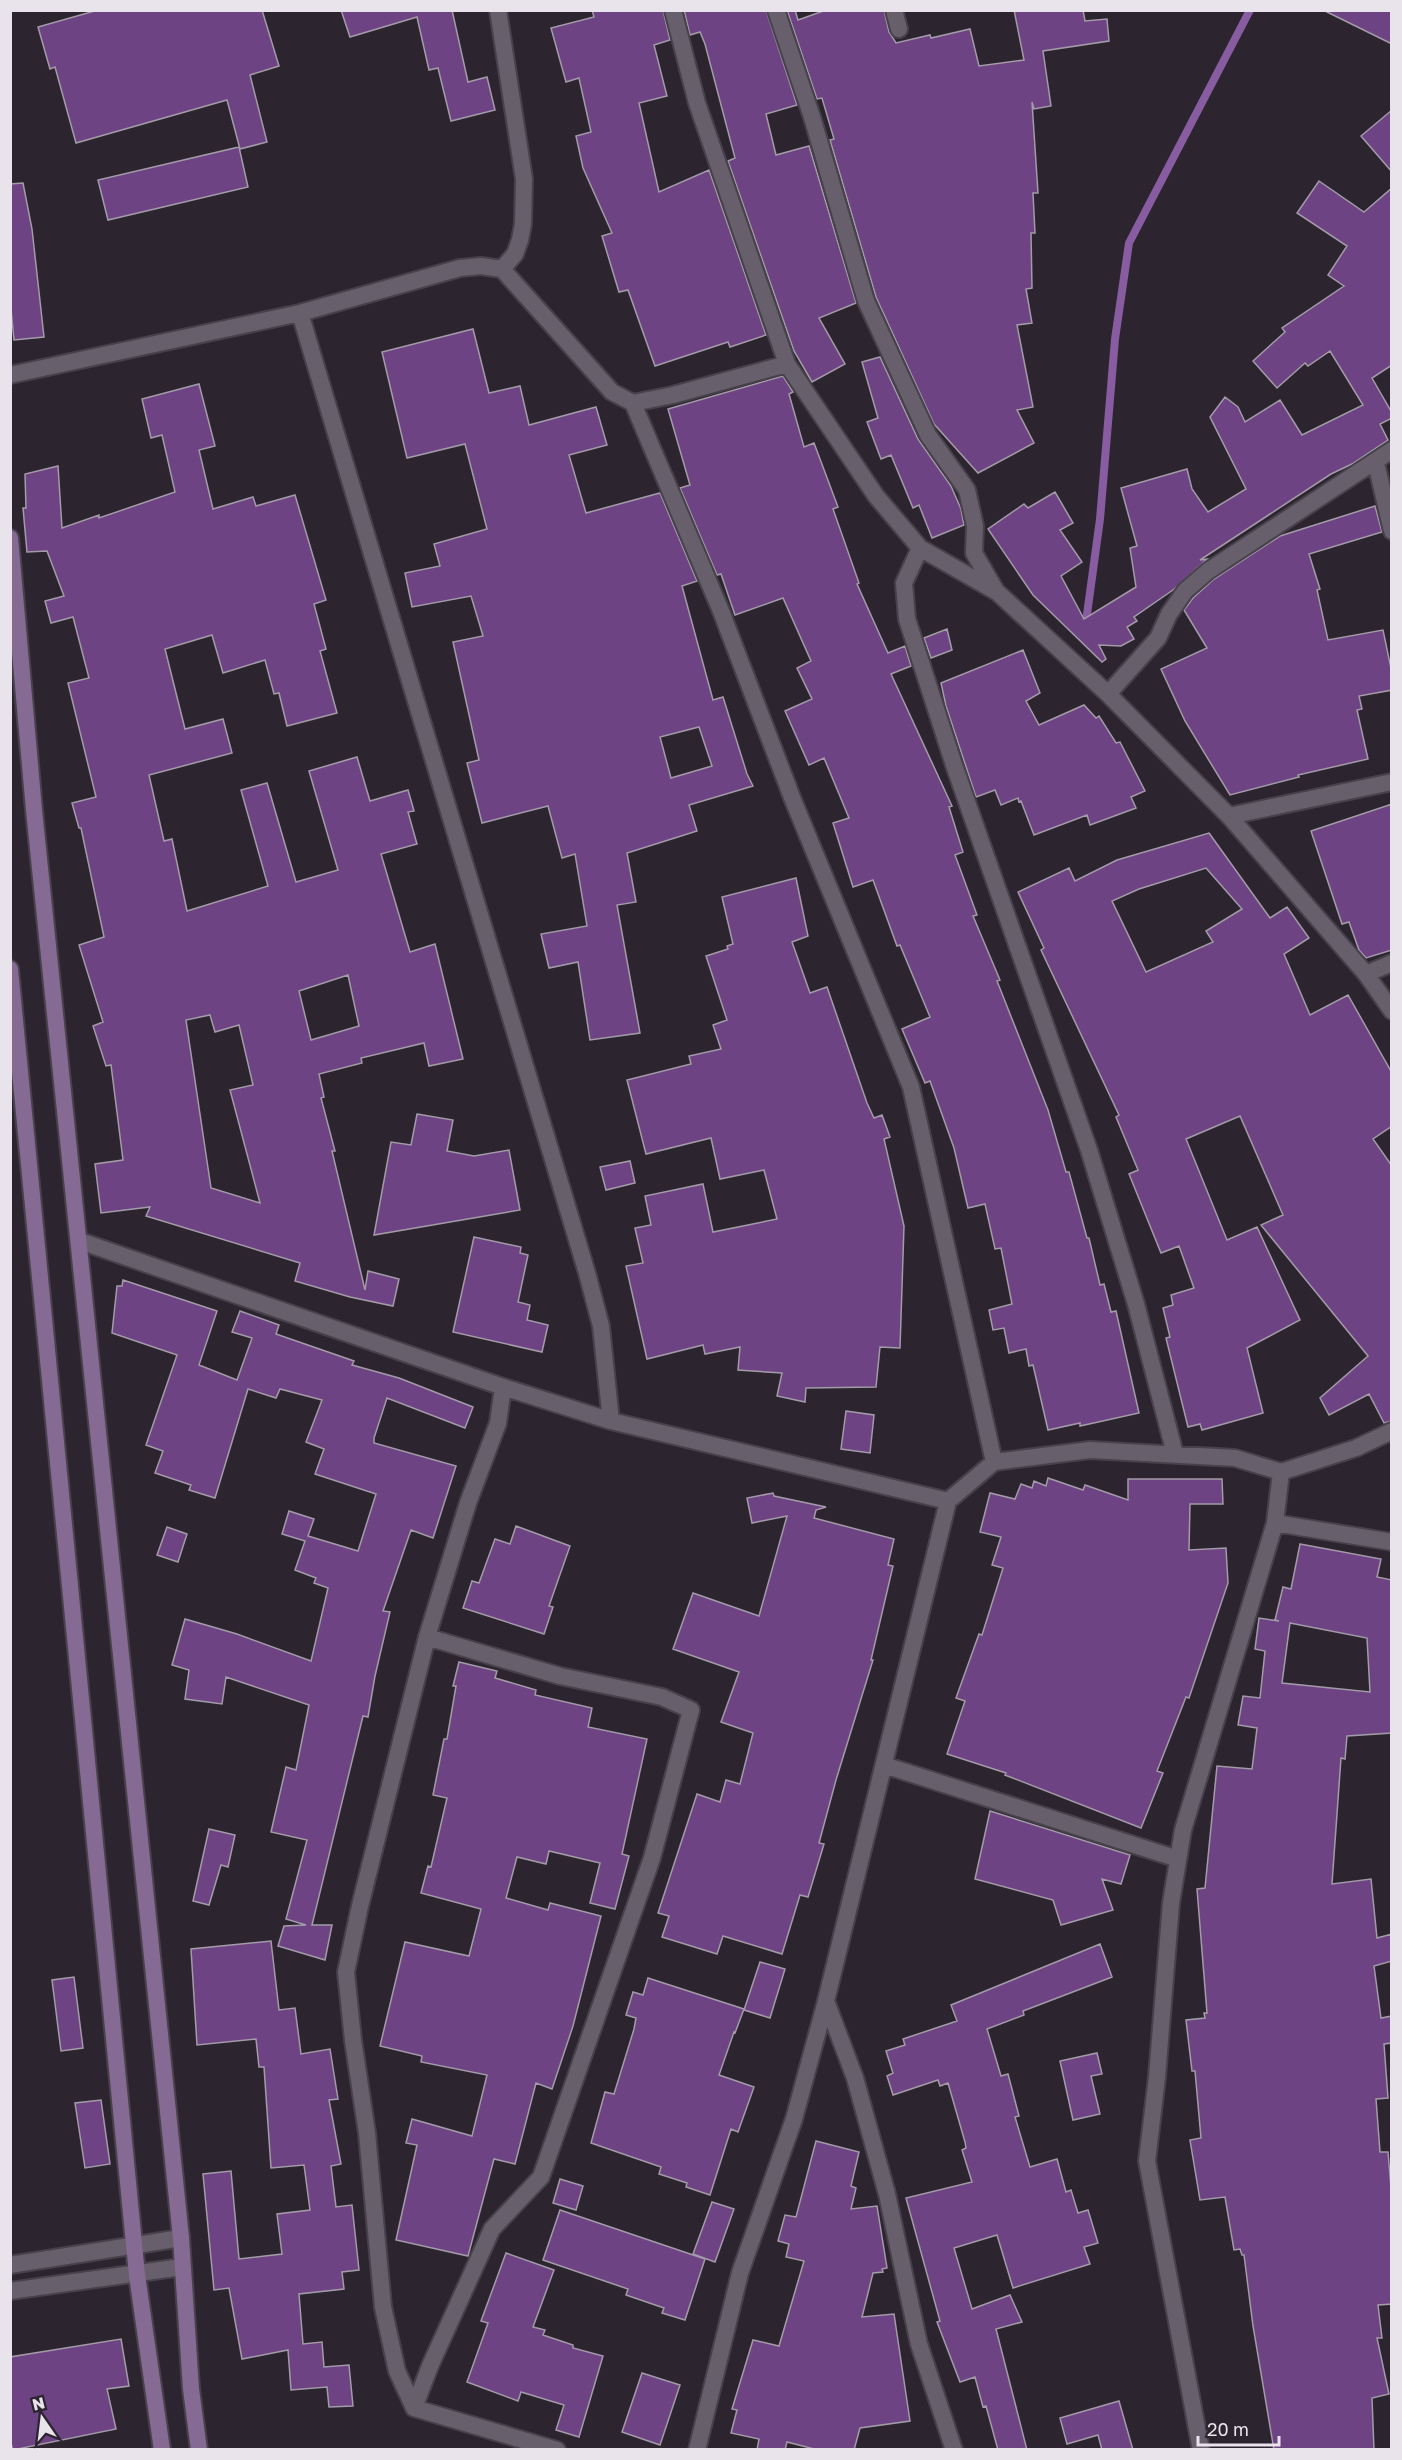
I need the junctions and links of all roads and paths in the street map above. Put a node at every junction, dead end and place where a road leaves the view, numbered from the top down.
1 (498, 10) edge
2 (673, 10) edge
3 (776, 10) edge
4 (894, 10) edge
5 (899, 29) dead end
6 (501, 269) junction
7 (300, 313) junction
8 (788, 364) junction
9 (10, 375) edge
10 (633, 403) junction
11 (1392, 450) edge
12 (1376, 463) junction
13 (1392, 531) edge
14 (10, 538) edge
15 (920, 548) junction
16 (997, 592) junction
17 (1108, 694) junction
18 (1392, 782) edge
19 (1229, 816) junction
20 (1392, 963) edge
21 (10, 969) edge
22 (1365, 974) junction
23 (1392, 1011) edge
24 (80, 1241) junction
25 (503, 1387) junction
26 (611, 1421) junction
27 (1392, 1431) edge
28 (1174, 1454) junction
29 (994, 1462) junction
30 (1281, 1472) junction
31 (948, 1501) junction
32 (1275, 1523) junction
33 (1392, 1542) edge
34 (427, 1637) junction
35 (884, 1765) junction
36 (1178, 1858) junction
37 (826, 2001) junction
38 (182, 2238) junction
39 (135, 2245) junction
40 (10, 2265) edge
41 (182, 2267) junction
42 (137, 2275) junction
43 (10, 2291) edge
44 (414, 2408) junction
45 (162, 2450) edge
46 (199, 2450) edge
47 (557, 2450) edge
48 (697, 2450) edge
49 (954, 2450) edge
50 (1201, 2450) edge

1 - 6 street
2 - 8 street
3 - 16 street
4 - 5 street
6 - 7 street
6 - 10 street
7 - 9 street
7 - 26 street
8 - 10 street
8 - 15 street
10 - 29 street
11 - 12 street
12 - 13 street
12 - 17 street
14 - 24 main road
15 - 16 street
15 - 28 street
16 - 17 street
17 - 19 street
18 - 19 street
19 - 22 street
20 - 22 street
21 - 39 main road
22 - 23 street
24 - 25 street
24 - 38 main road
25 - 26 street
25 - 34 street
26 - 31 street
27 - 30 street
28 - 29 street
28 - 30 street
29 - 31 street
30 - 32 street
31 - 35 street
32 - 33 street
32 - 36 street
34 - 44 street
34 - 44 street
35 - 36 street
35 - 37 street
36 - 50 street
37 - 48 street
37 - 49 street
38 - 39 street
38 - 41 main road
39 - 40 street
39 - 42 main road
41 - 42 street
41 - 46 main road
42 - 43 street
42 - 45 main road
44 - 47 street

